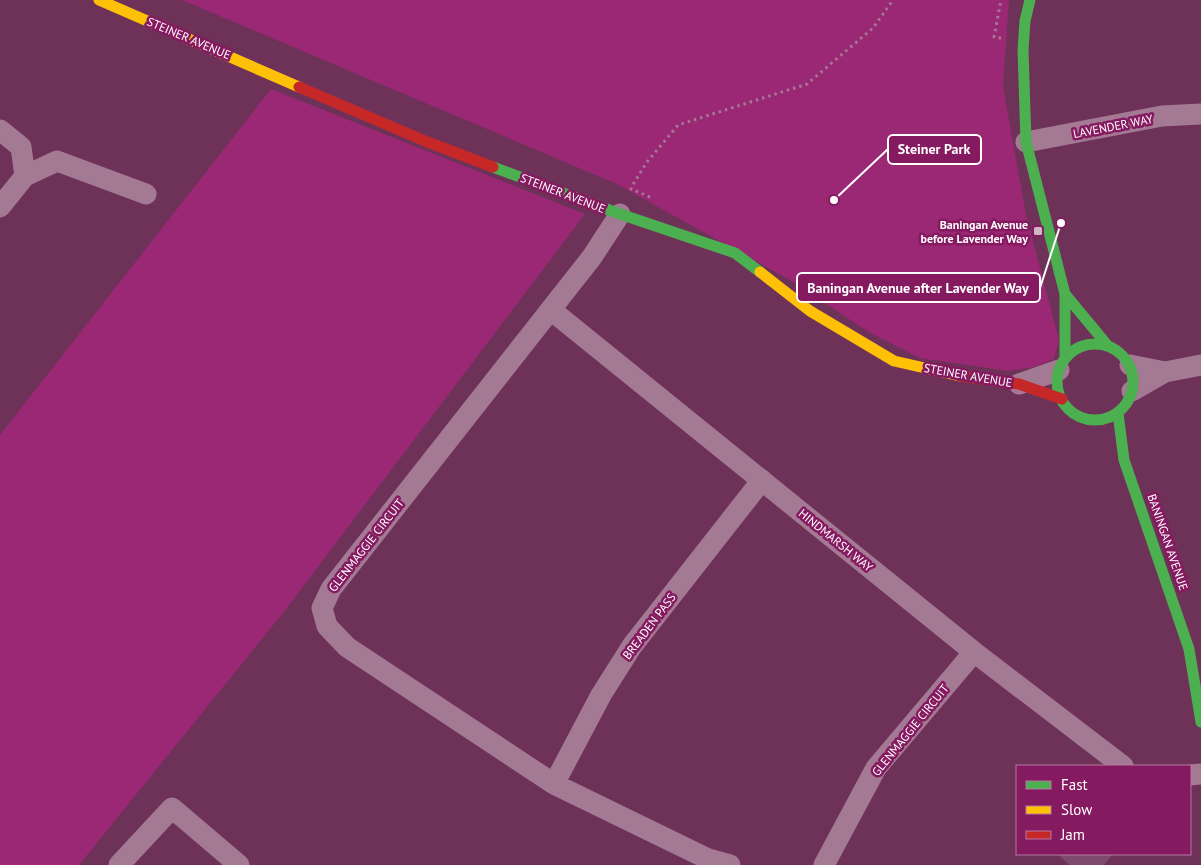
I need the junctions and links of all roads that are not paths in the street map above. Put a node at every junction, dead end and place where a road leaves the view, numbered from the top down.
1 (99, 0) edge
2 (1030, 0) edge
3 (1201, 114) edge
4 (0, 130) edge
5 (1026, 142) junction
6 (25, 176) junction
7 (146, 194) dead end
8 (0, 207) edge
9 (620, 214) junction
10 (1065, 294) junction
11 (551, 310) junction
12 (1108, 346) junction
13 (1201, 364) edge
14 (1062, 365) junction
15 (1130, 365) junction
16 (1165, 372) junction
17 (1019, 384) junction
18 (1132, 391) junction
19 (1062, 399) junction
20 (1118, 413) junction
21 (1094, 420) junction
22 (1124, 460) junction
23 (762, 480) junction
24 (974, 652) junction
25 (1201, 722) edge
26 (1122, 765) edge
27 (554, 784) junction
28 (119, 865) edge
29 (240, 865) edge
30 (730, 865) edge
31 (824, 865) edge

1 - 9 street, STEINER AVENUE
2 - 5 street
3 - 5 street, LAVENDER WAY
4 - 6 street
5 - 10 street
6 - 7 street
6 - 8 street
9 - 11 street, GLENMAGGIE CIRCUIT
9 - 17 street, STEINER AVENUE
10 - 12 street
10 - 14 street
11 - 23 street, HINDMARSH WAY
11 - 27 street, GLENMAGGIE CIRCUIT
12 - 14 street
12 - 15 street
13 - 16 street
14 - 17 street, STEINER AVENUE
14 - 19 street
15 - 16 street
15 - 18 street
16 - 18 street
17 - 19 street, STEINER AVENUE
18 - 20 street
19 - 21 street
20 - 21 street
20 - 22 street, BANINGAN AVENUE
21 - 22 street, BANINGAN AVENUE
22 - 25 street, BANINGAN AVENUE
23 - 24 street, HINDMARSH WAY
23 - 27 street, BREADEN PASS
24 - 26 street, HINDMARSH WAY
24 - 31 street, GLENMAGGIE CIRCUIT
27 - 30 street, GLENMAGGIE CIRCUIT
28 - 29 street

